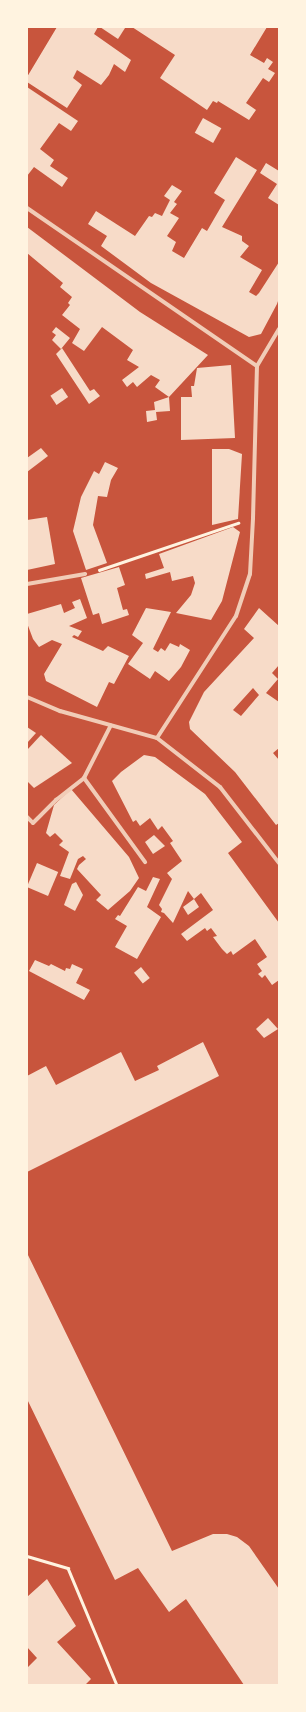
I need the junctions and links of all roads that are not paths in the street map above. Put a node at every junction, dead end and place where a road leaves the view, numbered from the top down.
1 (27, 208) edge
2 (279, 329) edge
3 (257, 366) junction
4 (86, 574) road end
5 (27, 584) edge
6 (27, 697) edge
7 (111, 725) junction
8 (157, 738) junction
9 (84, 778) junction
10 (27, 817) edge
11 (145, 862) dead end
12 (279, 863) edge

1 - 3 street
2 - 3 street
3 - 8 street
4 - 5 street
6 - 7 street
7 - 8 street
7 - 9 street
8 - 12 street
9 - 10 street
9 - 11 street

